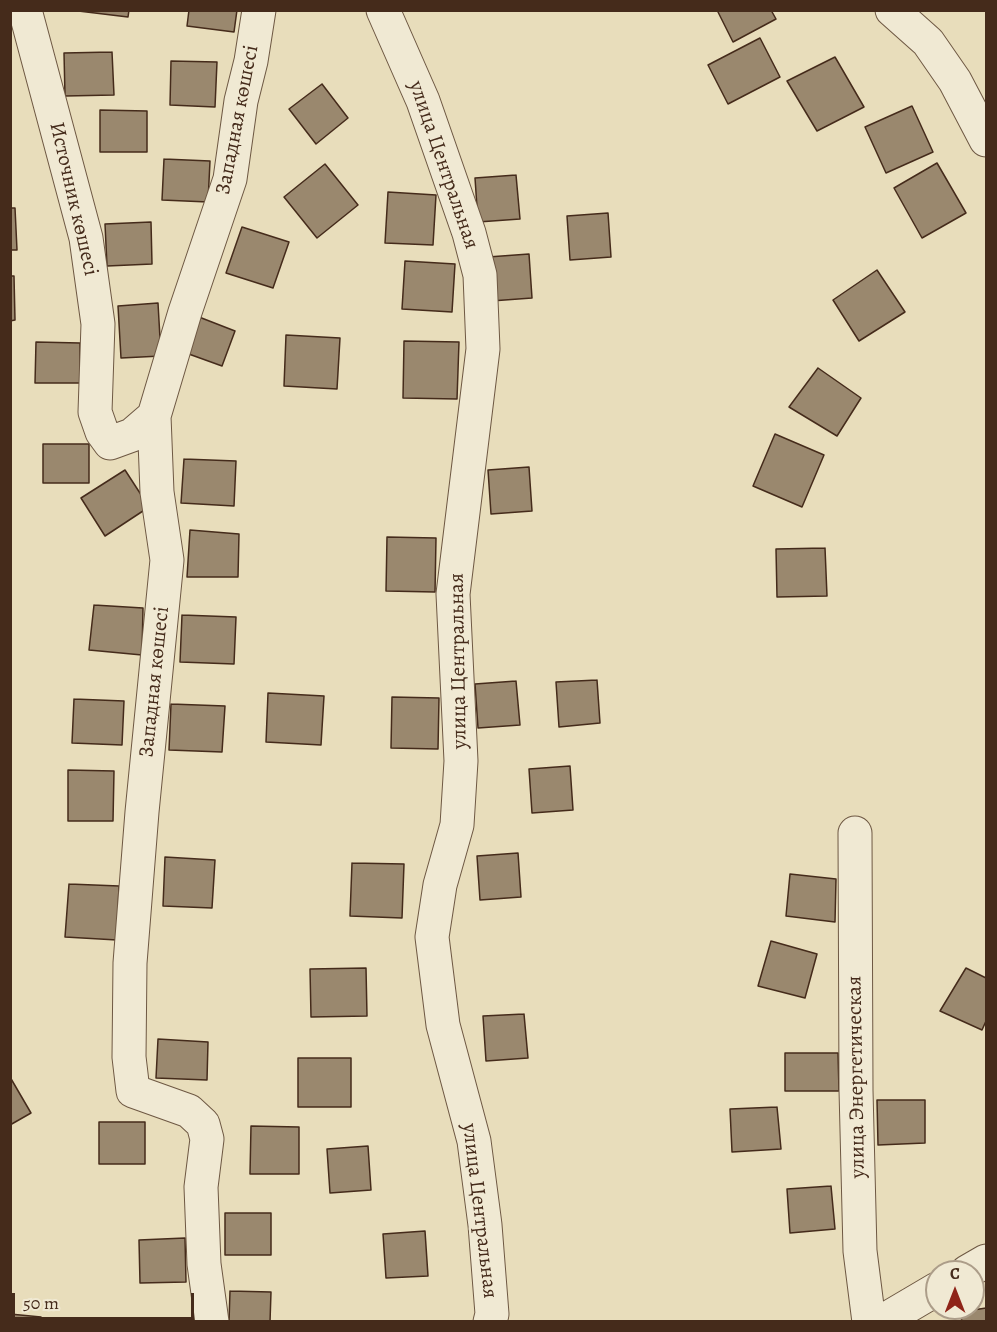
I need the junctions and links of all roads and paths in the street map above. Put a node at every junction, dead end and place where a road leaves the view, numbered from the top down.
1 (25, 10) edge
2 (259, 10) edge
3 (383, 10) edge
4 (892, 10) edge
5 (987, 140) edge
6 (154, 416) junction
7 (855, 833) dead end
8 (925, 1296) edge
9 (212, 1322) edge
10 (490, 1322) edge
11 (869, 1322) edge
12 (881, 1322) edge

1 - 6 street, Источник көшесі
2 - 6 street, Западная көшесі
3 - 10 street, улица Центральная
4 - 5 street
6 - 9 street, Западная көшесі
7 - 11 street, улица Энергетическая
8 - 12 street

